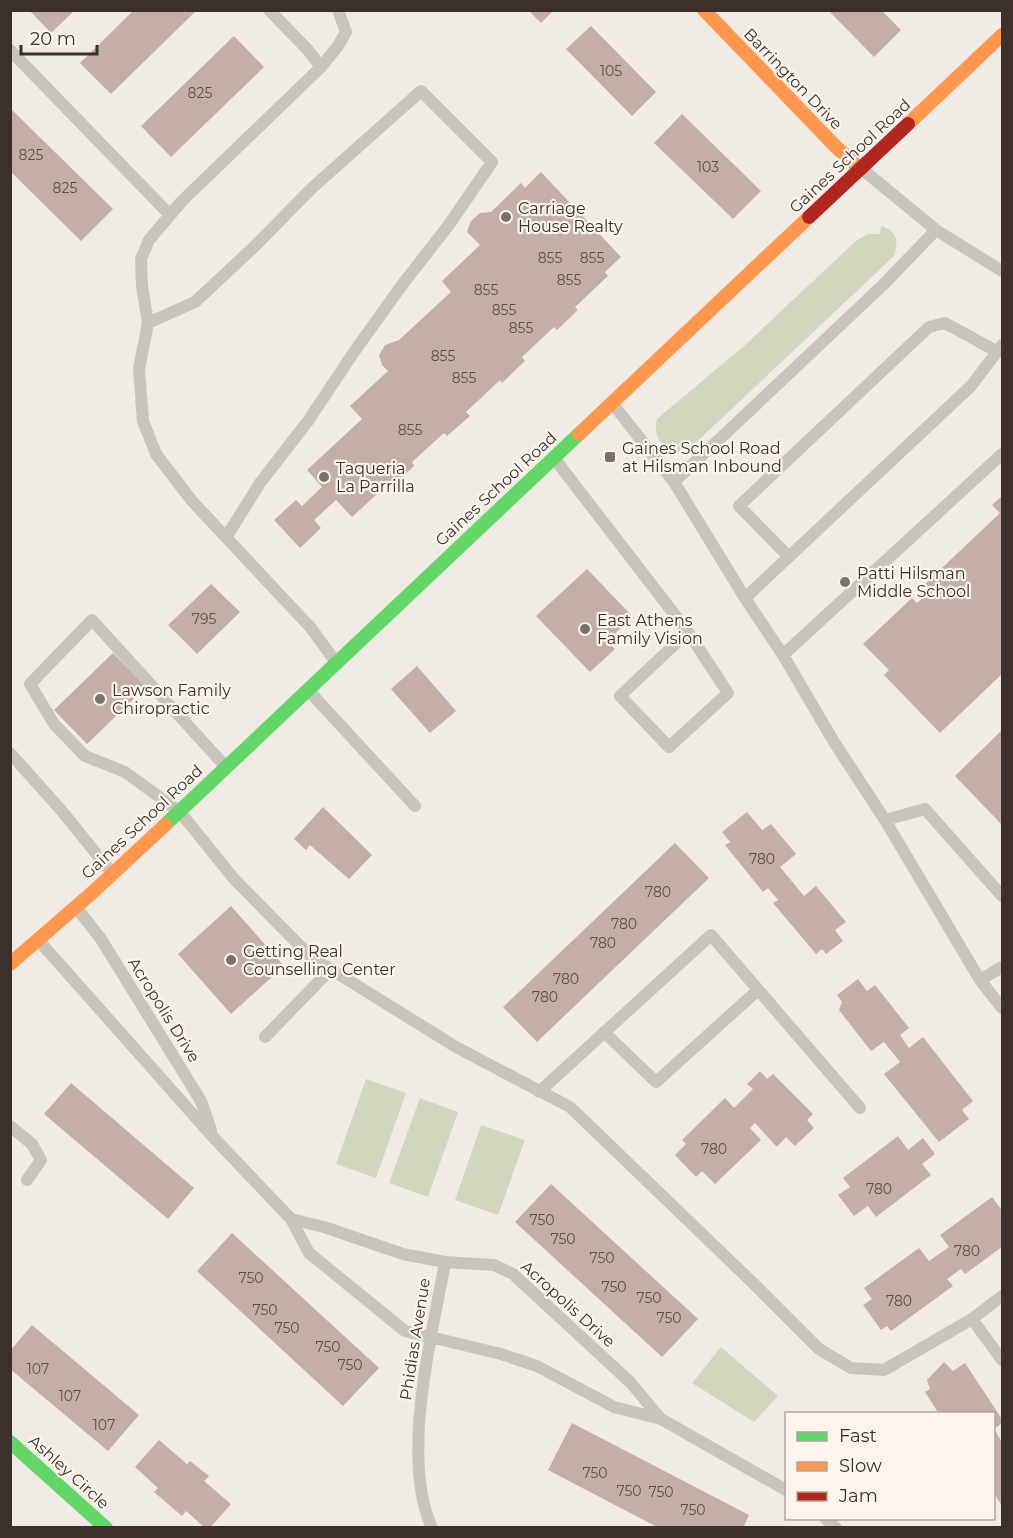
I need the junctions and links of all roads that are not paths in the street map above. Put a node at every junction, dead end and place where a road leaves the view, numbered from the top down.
1 (269, 10) edge
2 (338, 10) edge
3 (704, 10) edge
4 (1002, 35) edge
5 (10, 50) edge
6 (321, 67) junction
7 (861, 168) junction
8 (170, 215) junction
9 (936, 230) junction
10 (1002, 271) edge
11 (148, 323) junction
12 (1000, 348) edge
13 (612, 403) junction
14 (1002, 454) edge
15 (554, 457) junction
16 (674, 482) junction
17 (227, 536) junction
18 (789, 557) junction
19 (745, 598) junction
20 (688, 632) junction
21 (783, 655) junction
22 (336, 662) junction
23 (307, 689) junction
24 (10, 753) edge
25 (225, 766) junction
26 (415, 806) dead end
27 (180, 812) junction
28 (885, 820) junction
29 (112, 873) junction
30 (1002, 896) edge
31 (76, 906) junction
32 (38, 940) junction
33 (10, 964) edge
34 (1002, 967) edge
35 (331, 969) junction
36 (980, 980) junction
37 (758, 990) junction
38 (1002, 1008) edge
39 (604, 1032) junction
40 (265, 1037) dead end
41 (539, 1092) junction
42 (860, 1108) dead end
43 (10, 1126) edge
44 (213, 1137) junction
45 (27, 1180) dead end
46 (291, 1219) junction
47 (445, 1262) junction
48 (1002, 1296) edge
49 (972, 1319) junction
50 (432, 1338) junction
51 (1002, 1360) edge
52 (661, 1419) junction
53 (10, 1442) edge
54 (785, 1489) edge
55 (106, 1527) edge
56 (432, 1527) edge

1 - 6 lane
2 - 6 lane
3 - 7 main road, Barrington Drive
4 - 7 main road, Gaines School Road
5 - 8 lane
6 - 8 lane
7 - 9 lane
7 - 13 main road, Gaines School Road
8 - 11 lane
9 - 10 lane
9 - 16 lane
11 - 17 lane
11 - 17 lane
12 - 18 lane
12 - 18 lane
13 - 15 main road, Gaines School Road
13 - 16 lane
14 - 21 lane
15 - 20 lane
15 - 22 main road, Gaines School Road
16 - 19 lane
17 - 22 lane
18 - 19 lane
19 - 21 lane
20 - 20 lane
21 - 28 lane
22 - 23 main road, Gaines School Road
23 - 25 main road, Gaines School Road
23 - 26 lane
24 - 29 lane
25 - 27 main road, Gaines School Road
25 - 27 lane
27 - 29 main road, Gaines School Road
27 - 35 lane
28 - 30 lane
28 - 36 lane
29 - 31 main road, Gaines School Road
31 - 32 main road, Gaines School Road
31 - 44 lane, Acropolis Drive
32 - 33 main road, Gaines School Road
32 - 44 lane, Acropolis Drive
34 - 36 lane
35 - 40 lane
35 - 41 lane
36 - 38 lane
37 - 39 lane
37 - 39 lane
37 - 42 lane
39 - 41 lane
41 - 49 lane
43 - 45 lane
44 - 46 lane, Acropolis Drive
46 - 47 lane, Acropolis Drive
46 - 50 lane, Acropolis Drive
47 - 50 lane, Phidias Avenue
47 - 52 lane, Acropolis Drive
48 - 49 lane
49 - 51 lane
50 - 52 lane, Acropolis Drive
50 - 56 lane, Phidias Avenue
52 - 54 lane, Acropolis Drive
53 - 55 main road, Ashley Circle

